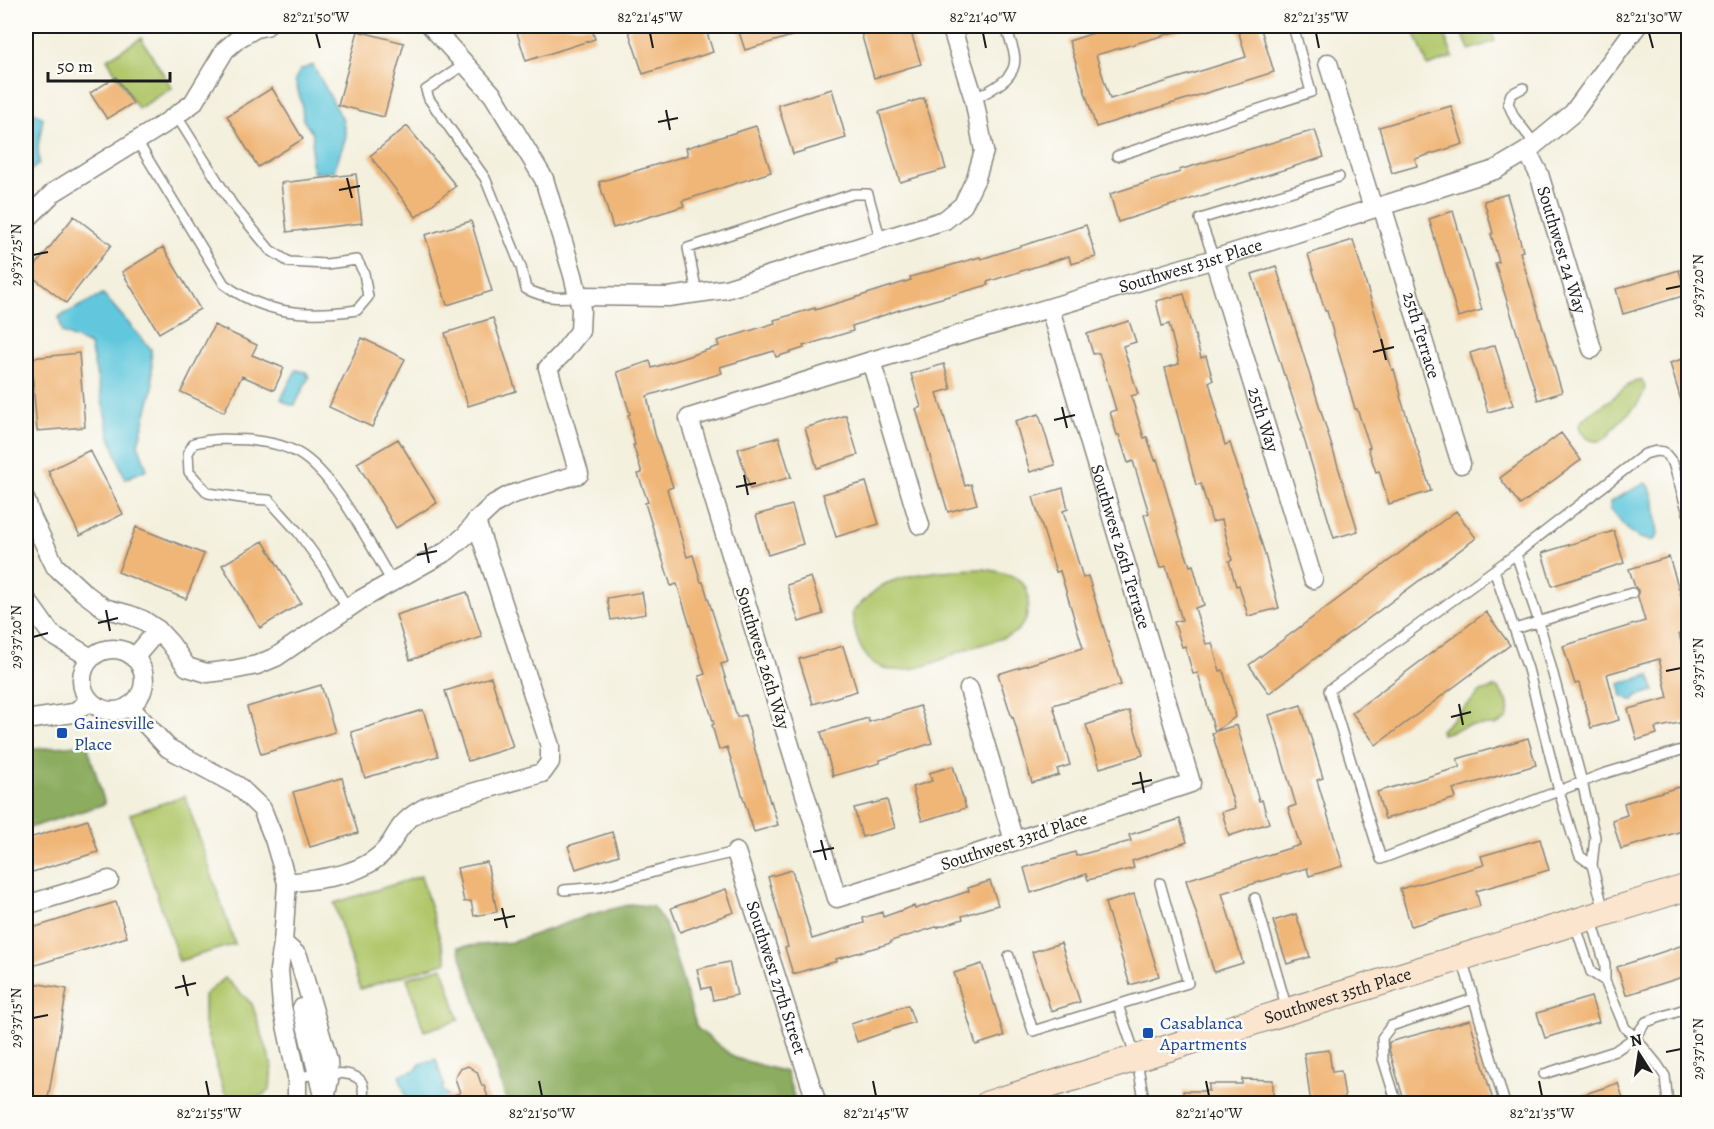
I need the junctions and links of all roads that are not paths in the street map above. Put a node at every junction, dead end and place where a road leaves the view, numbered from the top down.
1 (266, 26) edge
2 (431, 26) edge
3 (951, 26) edge
4 (1005, 26) edge
5 (1293, 26) edge
6 (1637, 26) edge
7 (1328, 63) dead end
8 (465, 64) junction
9 (1523, 88) dead end
10 (974, 99) junction
11 (176, 116) junction
12 (137, 141) junction
13 (1531, 148) junction
14 (1117, 156) dead end
15 (1339, 177) dead end
16 (1377, 207) junction
17 (26, 220) edge
18 (882, 241) junction
19 (1214, 259) junction
20 (697, 293) junction
21 (578, 296) junction
22 (1050, 309) junction
23 (1592, 349) dead end
24 (871, 361) junction
25 (689, 418) joint
26 (1461, 464) dead end
27 (26, 501) edge
28 (1689, 513) edge
29 (476, 521) junction
30 (920, 525) dead end
31 (1516, 554) junction
32 (1494, 570) junction
33 (1313, 579) dead end
34 (392, 582) junction
35 (1632, 593) dead end
36 (26, 599) edge
37 (348, 609) junction
38 (1539, 622) junction
39 (1515, 629) junction
40 (158, 630) junction
41 (91, 658) junction
42 (134, 658) junction
43 (969, 689) dead end
44 (90, 701) junction
45 (129, 706) junction
46 (26, 720) edge
47 (1689, 748) edge
48 (1582, 782) junction
49 (1191, 783) joint
50 (1559, 791) junction
51 (1014, 841) junction
52 (736, 852) joint
53 (1592, 865) junction
54 (109, 880) dead end
55 (287, 883) junction
56 (1160, 883) dead end
57 (1689, 886) edge
58 (564, 890) dead end
59 (837, 898) joint
60 (1255, 898) dead end
61 (26, 905) edge
62 (1590, 917) junction
63 (284, 943) junction
64 (1009, 956) dead end
65 (1461, 957) junction
66 (1605, 981) junction
67 (1473, 999) junction
68 (1118, 1005) junction
69 (1689, 1008) edge
70 (1287, 1011) junction
71 (1635, 1036) junction
72 (308, 1038) junction
73 (289, 1041) junction
74 (1136, 1057) junction
75 (323, 1074) junction
76 (1544, 1074) dead end
77 (297, 1077) junction
78 (324, 1100) edge
79 (297, 1104) edge
80 (363, 1104) edge
81 (817, 1104) edge
82 (988, 1104) edge
83 (1145, 1104) edge
84 (1397, 1104) edge
85 (1505, 1104) edge
86 (1668, 1104) edge

1 - 11 street
2 - 8 street
3 - 10 street
4 - 10 lane
5 - 14 lane
6 - 13 street, Southwest 31st Place
7 - 16 street, 25th Terrace
8 - 21 street
8 - 21 lane
9 - 13 lane
10 - 18 street
11 - 12 street
11 - 12 lane
12 - 17 street
13 - 16 street, Southwest 31st Place
13 - 23 street, Southwest 24 Way
15 - 19 lane
16 - 19 street, Southwest 31st Place
16 - 26 street, 25th Terrace
18 - 20 street
18 - 20 lane
19 - 22 street, Southwest 31st Place
19 - 33 street, 25th Way
20 - 21 street
21 - 29 street
22 - 24 street, Southwest 31st Place
22 - 49 street, Southwest 26th Terrace
24 - 25 street, Southwest 31st Place
24 - 30 street
25 - 59 street, Southwest 26th Way
27 - 40 street
28 - 31 lane
29 - 34 street
29 - 55 street
31 - 32 lane
31 - 38 lane
32 - 39 lane
32 - 50 lane
34 - 37 street
34 - 37 lane
35 - 38 lane
36 - 41 street
37 - 40 street
38 - 39 lane
38 - 48 lane
39 - 50 lane
40 - 42 street
41 - 42 street
41 - 44 street
42 - 45 street
43 - 51 street
44 - 45 street
44 - 46 street
45 - 55 street
47 - 48 lane
48 - 50 lane
48 - 53 lane
49 - 51 street, Southwest 33rd Place
50 - 53 lane
51 - 59 street, Southwest 33rd Place
52 - 58 lane
52 - 81 street, Southwest 27th Street
53 - 62 lane
54 - 61 street
55 - 63 street
56 - 68 lane
57 - 62 street, Southwest 35th Place
60 - 70 lane
62 - 65 street, Southwest 35th Place
62 - 66 lane
62 - 66 lane
63 - 72 street
63 - 73 street
63 - 75 street
64 - 68 lane
65 - 67 lane
65 - 70 street, Southwest 35th Place
66 - 71 lane
67 - 84 lane
67 - 85 lane
68 - 74 lane
69 - 71 lane
70 - 74 street, Southwest 35th Place
71 - 76 lane
71 - 86 lane
72 - 73 street
72 - 75 street
73 - 77 street
74 - 82 street, Southwest 35th Place
74 - 83 lane
75 - 77 lane
75 - 78 street
75 - 80 lane
77 - 79 street

